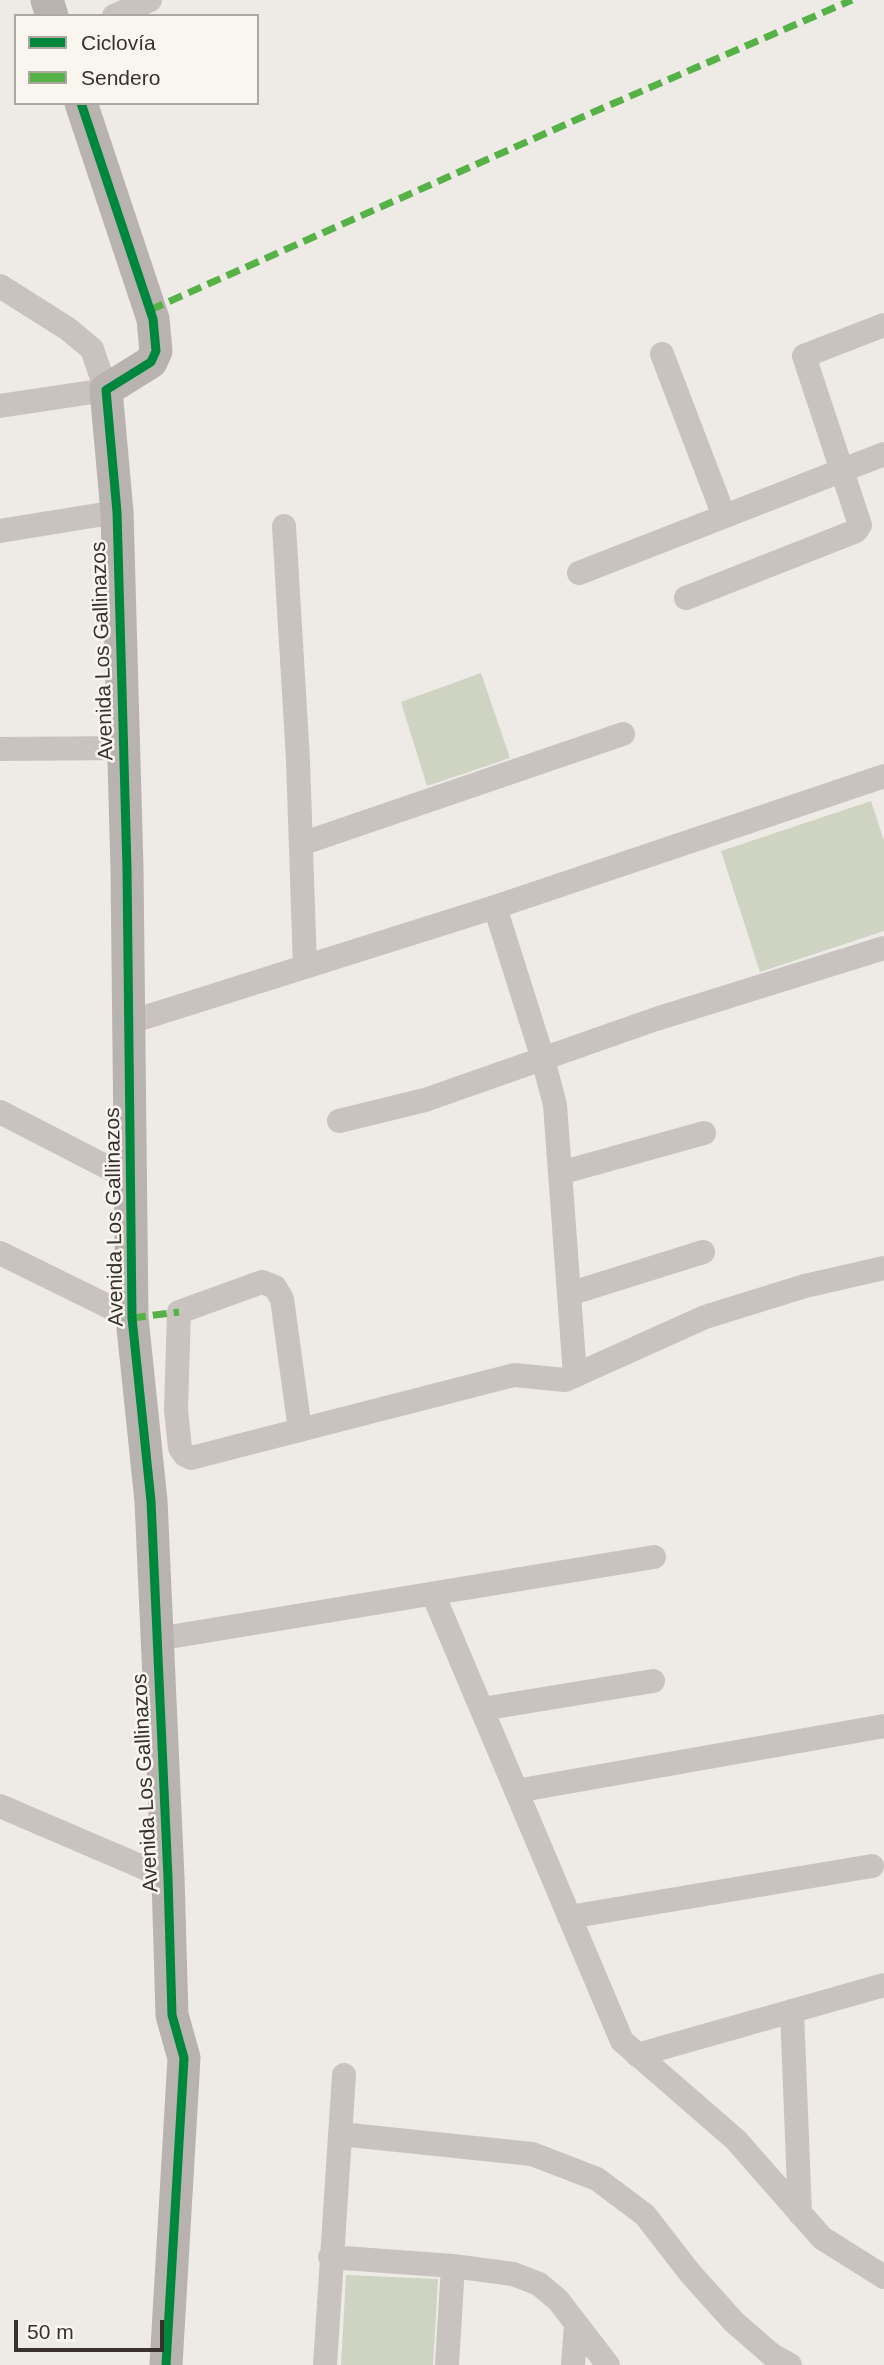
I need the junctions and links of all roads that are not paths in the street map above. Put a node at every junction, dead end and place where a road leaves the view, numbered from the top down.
1 (150, 0) edge
2 (118, 14) edge
3 (82, 105) edge
4 (0, 286) edge
5 (884, 326) edge
6 (662, 354) dead end
7 (106, 390) junction
8 (0, 406) edge
9 (884, 454) edge
10 (843, 470) junction
11 (117, 512) junction
12 (724, 516) junction
13 (284, 526) dead end
14 (0, 531) edge
15 (579, 573) dead end
16 (686, 598) dead end
17 (623, 734) dead end
18 (124, 748) junction
19 (0, 749) edge
20 (884, 776) edge
21 (301, 844) junction
22 (495, 907) junction
23 (884, 948) edge
24 (305, 967) junction
25 (143, 1018) junction
26 (543, 1059) junction
27 (0, 1112) edge
28 (339, 1121) dead end
29 (704, 1133) dead end
30 (560, 1173) junction
31 (132, 1180) junction
32 (703, 1252) dead end
33 (0, 1253) edge
34 (884, 1268) edge
35 (569, 1294) junction
36 (132, 1318) junction
37 (575, 1375) junction
38 (300, 1430) junction
39 (654, 1558) dead end
40 (433, 1594) junction
41 (157, 1639) junction
42 (653, 1681) dead end
43 (482, 1709) junction
44 (884, 1726) edge
45 (516, 1791) junction
46 (0, 1806) edge
47 (872, 1866) dead end
48 (168, 1878) junction
49 (569, 1917) junction
50 (884, 1985) edge
51 (792, 2011) junction
52 (638, 2055) junction
53 (344, 2075) dead end
54 (340, 2134) junction
55 (800, 2214) junction
56 (330, 2258) junction
57 (453, 2266) junction
58 (884, 2277) edge
59 (576, 2325) junction
60 (776, 2362) edge
61 (166, 2365) edge
62 (325, 2365) edge
63 (447, 2365) edge
64 (573, 2365) edge
65 (608, 2365) edge

1 - 2 street
3 - 7 street
4 - 7 street
5 - 10 street
6 - 12 street
7 - 8 street
7 - 11 street, Avenida Los Gallinazos
9 - 10 street
10 - 12 street
10 - 16 street
11 - 14 street
11 - 18 street, Avenida Los Gallinazos
12 - 15 street
13 - 21 street
17 - 21 street
18 - 19 street
18 - 25 street, Avenida Los Gallinazos
20 - 22 street
21 - 24 street
22 - 24 street
22 - 26 street
23 - 26 street
24 - 25 street
25 - 31 street, Avenida Los Gallinazos
26 - 28 street
26 - 30 street
27 - 31 street
29 - 30 street
30 - 35 street
31 - 36 street, Avenida Los Gallinazos
32 - 35 street
33 - 36 street
34 - 37 street
35 - 37 street
36 - 41 street, Avenida Los Gallinazos
37 - 38 street
38 - 38 street
39 - 40 street
40 - 41 street
40 - 43 street
41 - 48 street, Avenida Los Gallinazos
42 - 43 street
43 - 45 street
44 - 45 street
45 - 49 street
46 - 48 street
47 - 49 street
48 - 61 street, Avenida Los Gallinazos
49 - 52 street
50 - 51 street
51 - 52 street
51 - 55 street
52 - 55 street
53 - 54 street
54 - 56 street
54 - 60 street
55 - 58 street
56 - 57 street
56 - 62 street
57 - 59 street
57 - 63 street
59 - 64 street
59 - 65 street

